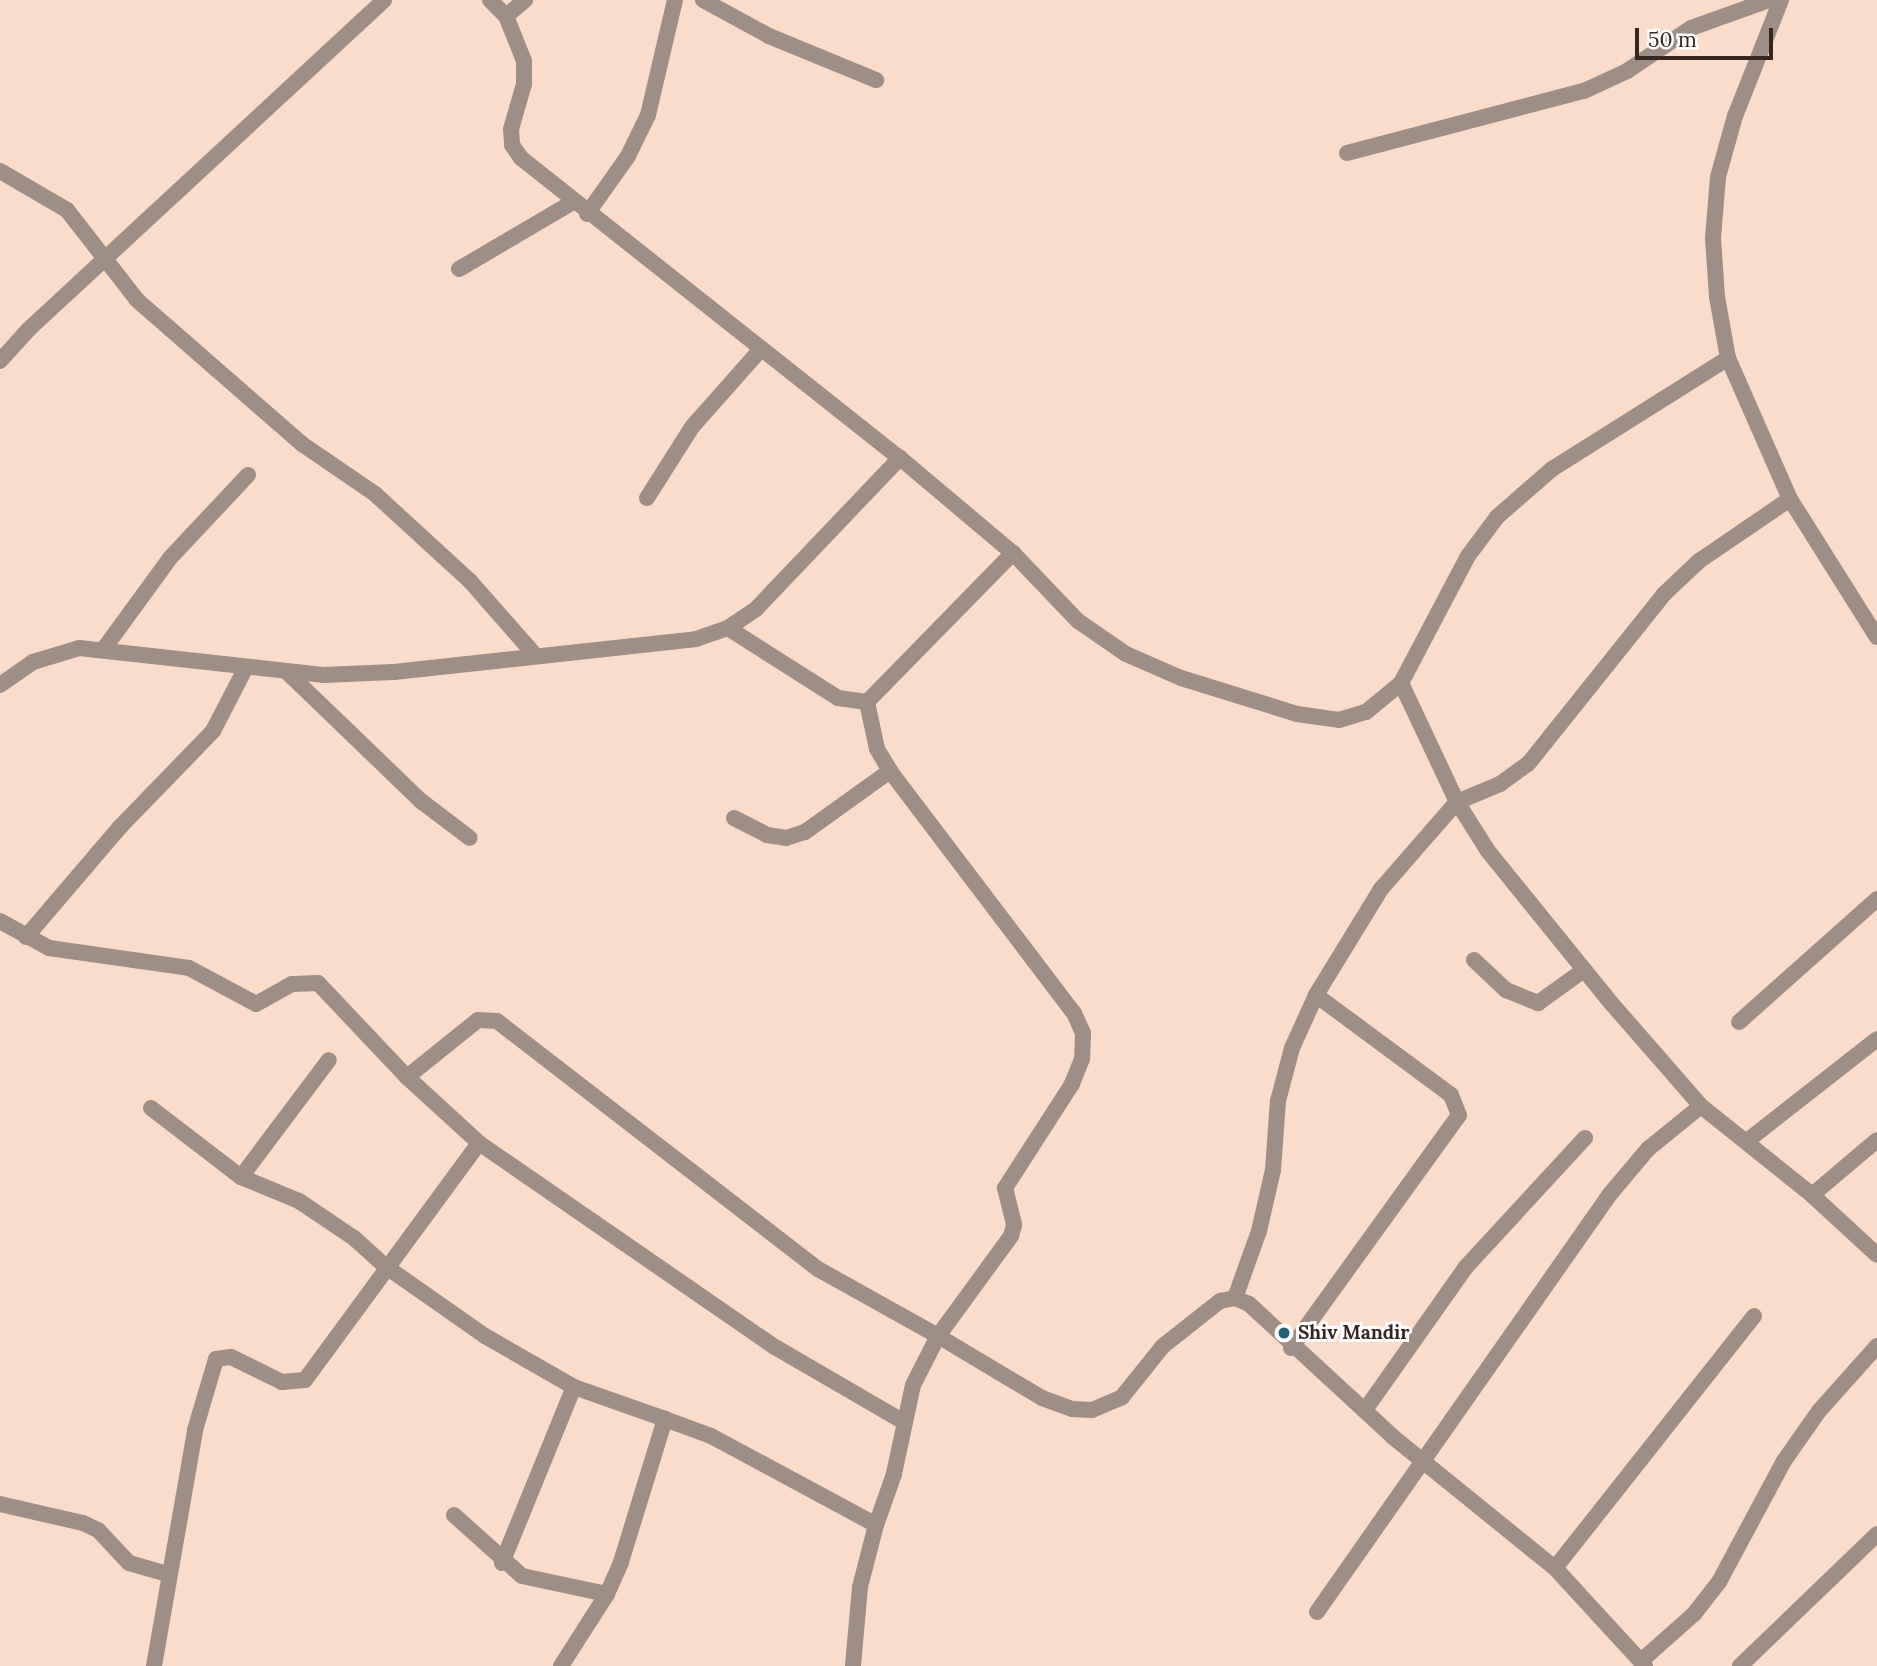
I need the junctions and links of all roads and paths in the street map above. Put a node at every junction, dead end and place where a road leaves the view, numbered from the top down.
1 (384, 0) edge
2 (490, 0) edge
3 (525, 0) edge
4 (675, 0) edge
5 (703, 0) edge
6 (1769, 0) edge
7 (1781, 0) edge
8 (506, 16) junction
9 (876, 80) dead end
10 (1347, 153) dead end
11 (0, 171) edge
12 (573, 202) junction
13 (587, 214) junction
14 (106, 259) junction
15 (459, 269) dead end
16 (761, 349) junction
17 (1728, 358) junction
18 (0, 361) edge
19 (900, 458) junction
20 (248, 475) dead end
21 (647, 498) dead end
22 (1790, 499) junction
23 (1013, 553) junction
24 (728, 628) junction
25 (1877, 637) edge
26 (103, 650) junction
27 (536, 656) junction
28 (245, 669) junction
29 (289, 674) junction
30 (1401, 683) junction
31 (0, 685) edge
32 (867, 702) junction
33 (890, 771) junction
34 (1457, 802) junction
35 (734, 818) dead end
36 (470, 838) dead end
37 (1877, 899) edge
38 (0, 921) edge
39 (26, 937) junction
40 (1475, 960) dead end
41 (1584, 970) junction
42 (1316, 995) junction
43 (1739, 1022) dead end
44 (1877, 1039) edge
45 (329, 1060) dead end
46 (407, 1077) junction
47 (1701, 1106) junction
48 (151, 1108) dead end
49 (1585, 1138) dead end
50 (1877, 1140) edge
51 (1747, 1141) junction
52 (478, 1143) junction
53 (241, 1177) junction
54 (1812, 1195) junction
55 (1877, 1255) edge
56 (385, 1266) junction
57 (1235, 1298) junction
58 (1754, 1316) dead end
59 (938, 1336) junction
60 (1877, 1346) edge
61 (1291, 1348) junction
62 (574, 1387) junction
63 (1364, 1410) junction
64 (665, 1419) junction
65 (904, 1422) junction
66 (1425, 1462) junction
67 (0, 1504) edge
68 (454, 1515) dead end
69 (876, 1525) junction
70 (1877, 1534) edge
71 (502, 1563) junction
72 (1555, 1568) junction
73 (167, 1574) junction
74 (607, 1594) junction
75 (1317, 1612) dead end
76 (1643, 1664) edge
77 (154, 1666) edge
78 (561, 1666) edge
79 (853, 1666) edge
80 (1740, 1666) edge

1 - 14 street
2 - 8 street
3 - 8 street
4 - 13 street
5 - 9 street
6 - 10 street
7 - 17 street
8 - 12 street
11 - 14 street
12 - 13 street
12 - 15 street
13 - 16 street
14 - 18 street
14 - 27 street
16 - 19 street
16 - 21 street
17 - 22 street
17 - 30 street
19 - 23 street
19 - 24 street
20 - 26 street
22 - 25 street
22 - 34 street
23 - 30 street
23 - 32 street
24 - 27 street
24 - 32 street
26 - 28 street
26 - 31 street
27 - 29 street
28 - 29 street
28 - 39 street
29 - 36 street
30 - 34 street
32 - 33 street
33 - 35 street
33 - 59 street
34 - 41 street
34 - 42 street
37 - 43 street
38 - 39 street
39 - 46 street
40 - 41 street
41 - 47 street
42 - 57 street
42 - 61 street
44 - 51 street
45 - 53 street
46 - 52 street
46 - 59 street
47 - 51 street
47 - 66 street
48 - 53 street
49 - 63 street
50 - 54 street
51 - 54 street
52 - 56 street
52 - 65 street
53 - 56 street
54 - 55 street
56 - 62 street
56 - 73 street
57 - 59 street
57 - 61 street
58 - 72 street
59 - 65 street
60 - 76 street
61 - 63 street
62 - 64 street
62 - 71 street
63 - 66 street
64 - 69 street
64 - 74 street
65 - 69 street
66 - 72 street
66 - 75 street
67 - 73 street
68 - 71 street
69 - 79 street
70 - 80 street
71 - 74 street
72 - 76 street
73 - 77 street
74 - 78 street

